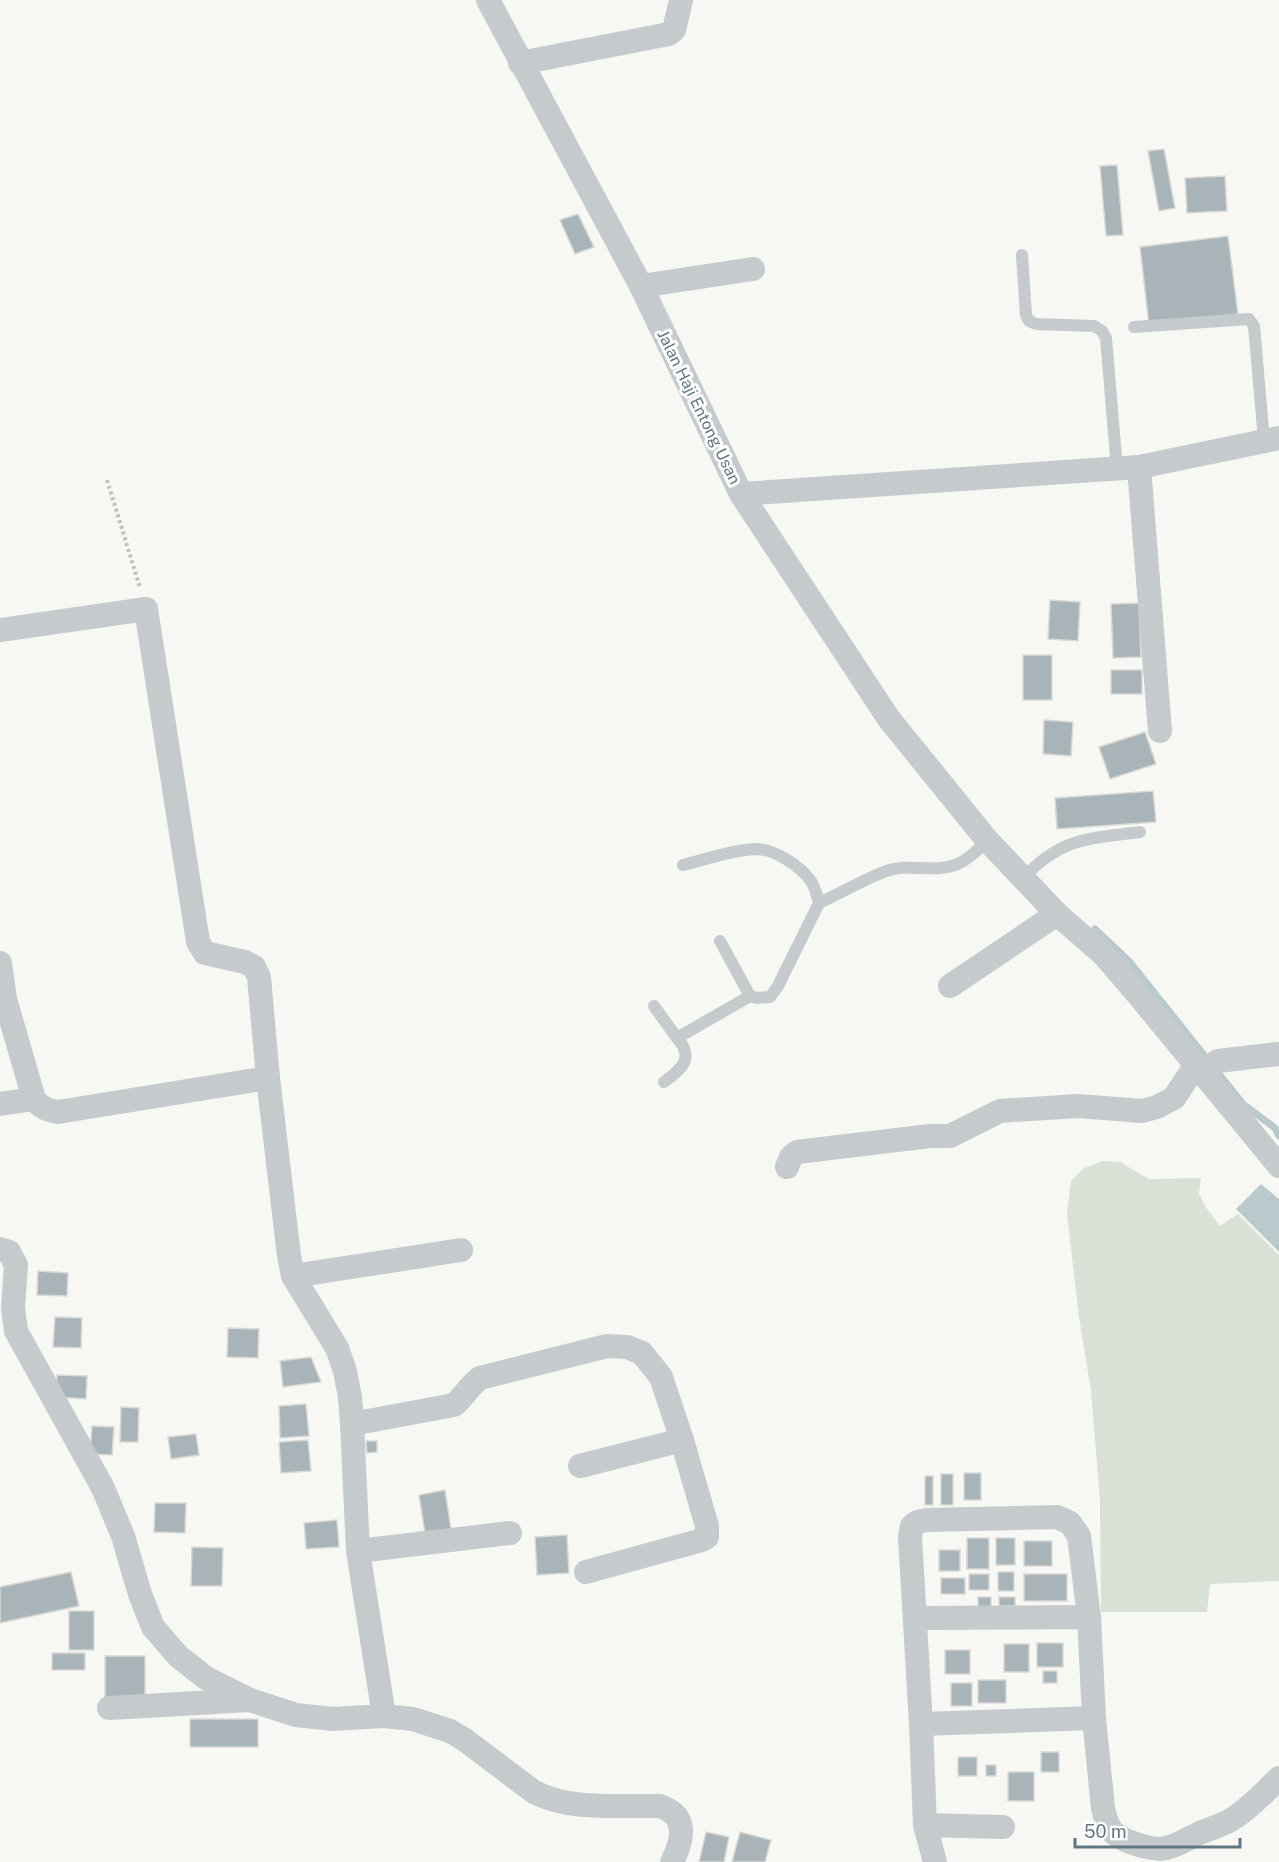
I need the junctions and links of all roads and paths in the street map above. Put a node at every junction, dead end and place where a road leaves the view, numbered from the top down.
1 (488, 0) edge
2 (681, 0) edge
3 (520, 63) junction
4 (1022, 255) dead end
5 (753, 269) dead end
6 (641, 286) junction
7 (1134, 327) dead end
8 (1272, 439) edge
9 (1128, 468) junction
10 (107, 480) dead end
11 (741, 494) junction
12 (146, 609) junction
13 (0, 630) edge
14 (1160, 731) dead end
15 (1140, 832) dead end
16 (987, 840) junction
17 (683, 865) dead end
18 (1023, 878) junction
19 (819, 903) junction
20 (1057, 914) junction
21 (720, 941) dead end
22 (0, 963) edge
23 (950, 986) dead end
24 (750, 996) junction
25 (654, 1006) dead end
26 (677, 1038) junction
27 (1278, 1054) edge
28 (1206, 1067) junction
29 (268, 1078) junction
30 (664, 1082) dead end
31 (34, 1099) junction
32 (0, 1104) edge
33 (1279, 1166) edge
34 (787, 1167) dead end
35 (0, 1249) edge
36 (461, 1250) dead end
37 (293, 1276) junction
38 (352, 1424) junction
39 (682, 1440) junction
40 (580, 1466) dead end
41 (510, 1533) dead end
42 (358, 1551) junction
43 (586, 1572) dead end
44 (1089, 1617) junction
45 (915, 1618) junction
46 (250, 1700) junction
47 (110, 1708) dead end
48 (384, 1716) junction
49 (1094, 1718) junction
50 (921, 1724) junction
51 (1279, 1778) edge
52 (925, 1825) junction
53 (1003, 1827) dead end
54 (672, 1862) edge
55 (935, 1862) edge

1 - 3 street, Jalan Haji Entong Usan
2 - 3 street
3 - 6 street, Jalan Haji Entong Usan
4 - 9 lane
5 - 6 street
6 - 11 street, Jalan Haji Entong Usan
7 - 8 lane
8 - 9 street, Jalan Haji Entong Usan
9 - 11 street, Jalan Haji Entong Usan
9 - 14 street
10 - 12 path
11 - 16 street
12 - 13 street
12 - 29 street
15 - 18 lane
16 - 18 street
16 - 19 lane
17 - 19 lane
18 - 20 street
19 - 24 lane
20 - 23 street
20 - 28 street
21 - 24 lane
22 - 31 street
24 - 26 lane
25 - 26 lane
26 - 30 lane
27 - 28 street
28 - 33 street
28 - 34 street
29 - 31 street
29 - 37 street
31 - 32 street
35 - 46 street
36 - 37 street
37 - 38 street
38 - 39 street
38 - 42 street
39 - 40 street
39 - 43 street
41 - 42 street
42 - 48 street
44 - 45 street
44 - 45 street
44 - 49 street
45 - 50 street
46 - 47 street
46 - 48 street
48 - 54 street
49 - 50 street
49 - 51 street
50 - 52 street
52 - 53 street
52 - 55 street

